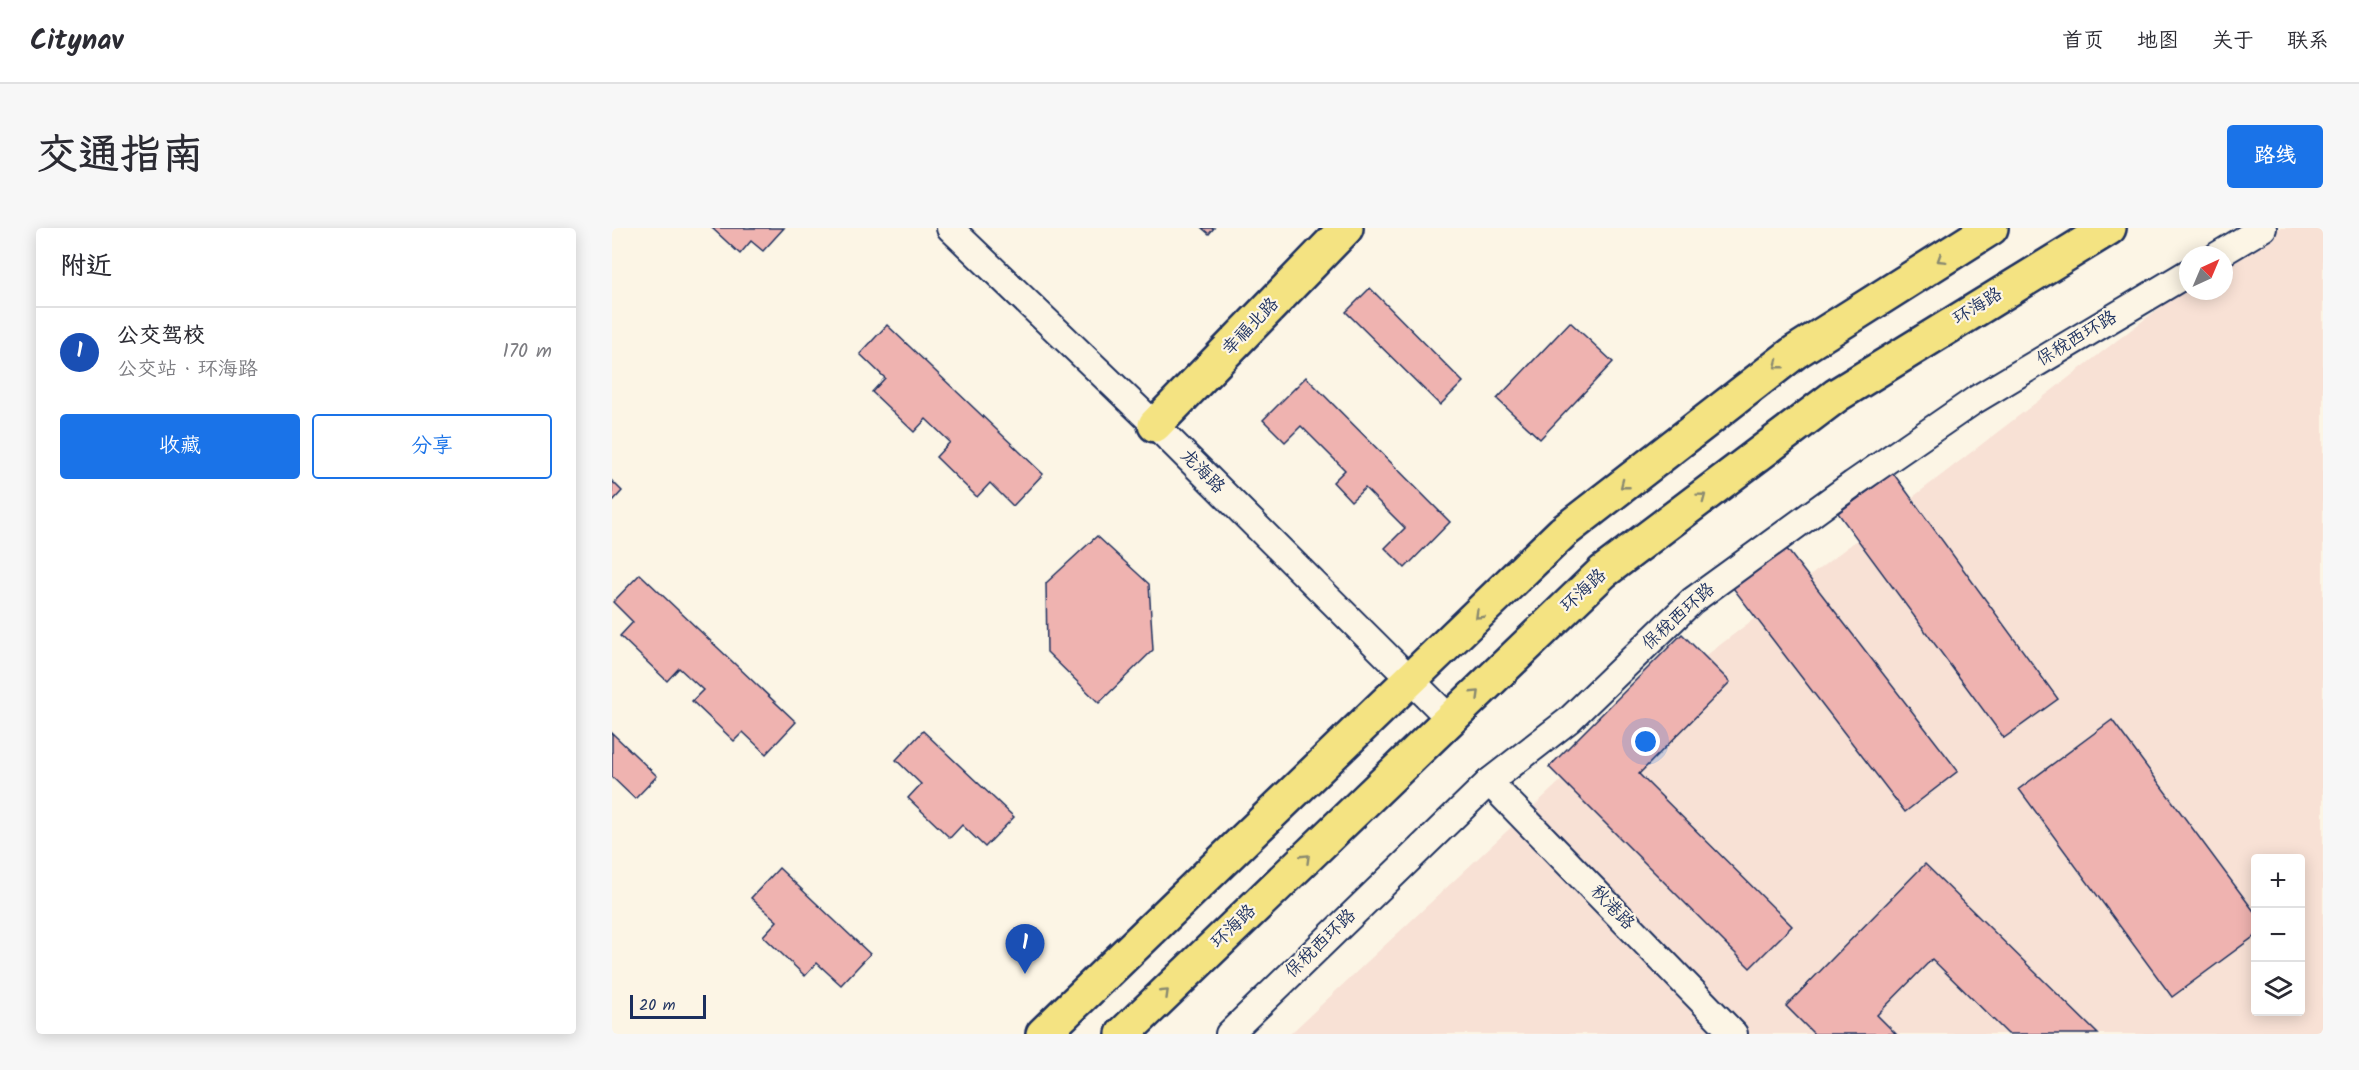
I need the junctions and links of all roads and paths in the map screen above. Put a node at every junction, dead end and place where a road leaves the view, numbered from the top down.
1 (950, 228) edge
2 (1346, 228) edge
3 (1991, 228) edge
4 (2109, 228) edge
5 (2263, 228) edge
6 (2233, 246) edge
7 (2179, 278) edge
8 (1155, 425) junction
9 (1411, 681) junction
10 (1450, 719) junction
11 (1489, 782) junction
12 (1043, 1034) edge
13 (1123, 1034) edge
14 (1229, 1034) edge
15 (1734, 1034) edge

1 - 8 street, 龙海路
2 - 8 main road, 幸福北路
3 -> 9 main road
10 -> 4 main road, 环海路
5 - 6 street
7 - 11 street, 保税西环路
8 - 9 street, 龙海路
9 - 10 street, 龙海路
9 - 12 main road
13 -> 10 main road, 环海路
11 - 14 street, 保税西环路
11 - 15 street, 秋港路

